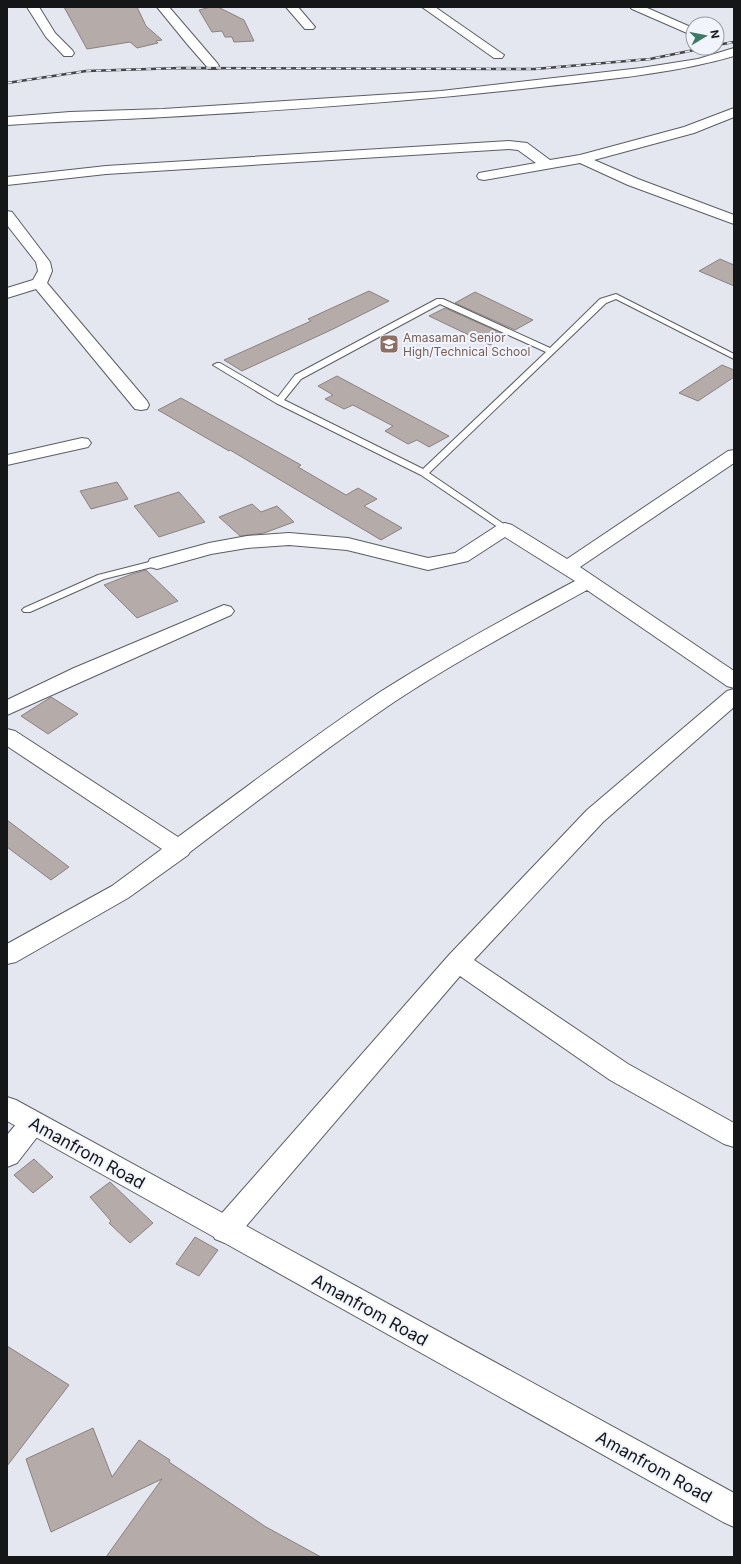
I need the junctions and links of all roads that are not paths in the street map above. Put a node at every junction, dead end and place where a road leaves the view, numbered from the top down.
1 (33, 7) edge
2 (163, 7) edge
3 (292, 7) edge
4 (428, 7) edge
5 (636, 7) edge
6 (310, 28) dead end
7 (685, 29) edge
8 (734, 52) edge
9 (68, 53) dead end
10 (498, 56) dead end
11 (213, 66) dead end
12 (734, 112) edge
13 (7, 121) edge
14 (581, 159) junction
15 (547, 165) junction
16 (484, 176) dead end
17 (7, 181) edge
18 (7, 214) edge
19 (734, 220) edge
20 (39, 283) junction
21 (7, 293) edge
22 (551, 351) junction
23 (734, 357) edge
24 (217, 365) dead end
25 (279, 401) junction
26 (141, 405) dead end
27 (82, 443) dead end
28 (734, 455) edge
29 (7, 460) edge
30 (424, 473) junction
31 (505, 529) junction
32 (158, 563) joint
33 (567, 567) junction
34 (586, 582) junction
35 (26, 610) dead end
36 (224, 610) dead end
37 (734, 681) edge
38 (734, 696) edge
39 (7, 708) edge
40 (7, 736) edge
41 (180, 848) junction
42 (7, 955) edge
43 (458, 962) junction
44 (7, 1108) edge
45 (32, 1124) junction
46 (734, 1136) edge
47 (7, 1155) edge
48 (224, 1230) junction
49 (734, 1511) edge

1 - 9 street
2 - 11 street
3 - 6 street
4 - 10 street
5 - 7 street
8 - 13 street
12 - 14 street
14 - 15 street
14 - 19 street
15 - 16 street
15 - 17 street
18 - 20 street
20 - 21 street
20 - 26 street
22 - 23 lane
22 - 25 lane
22 - 30 lane
24 - 25 lane
25 - 30 lane
27 - 29 street
28 - 33 street
30 - 31 lane
31 - 32 street
31 - 33 street
32 - 35 lane
33 - 34 street
34 - 37 street
34 - 41 street
36 - 39 street
38 - 43 street
40 - 41 street
41 - 42 street
43 - 46 street
43 - 48 street
44 - 45 street, Amanfrom Road
45 - 47 street
45 - 48 street, Amanfrom Road
48 - 49 street, Amanfrom Road

